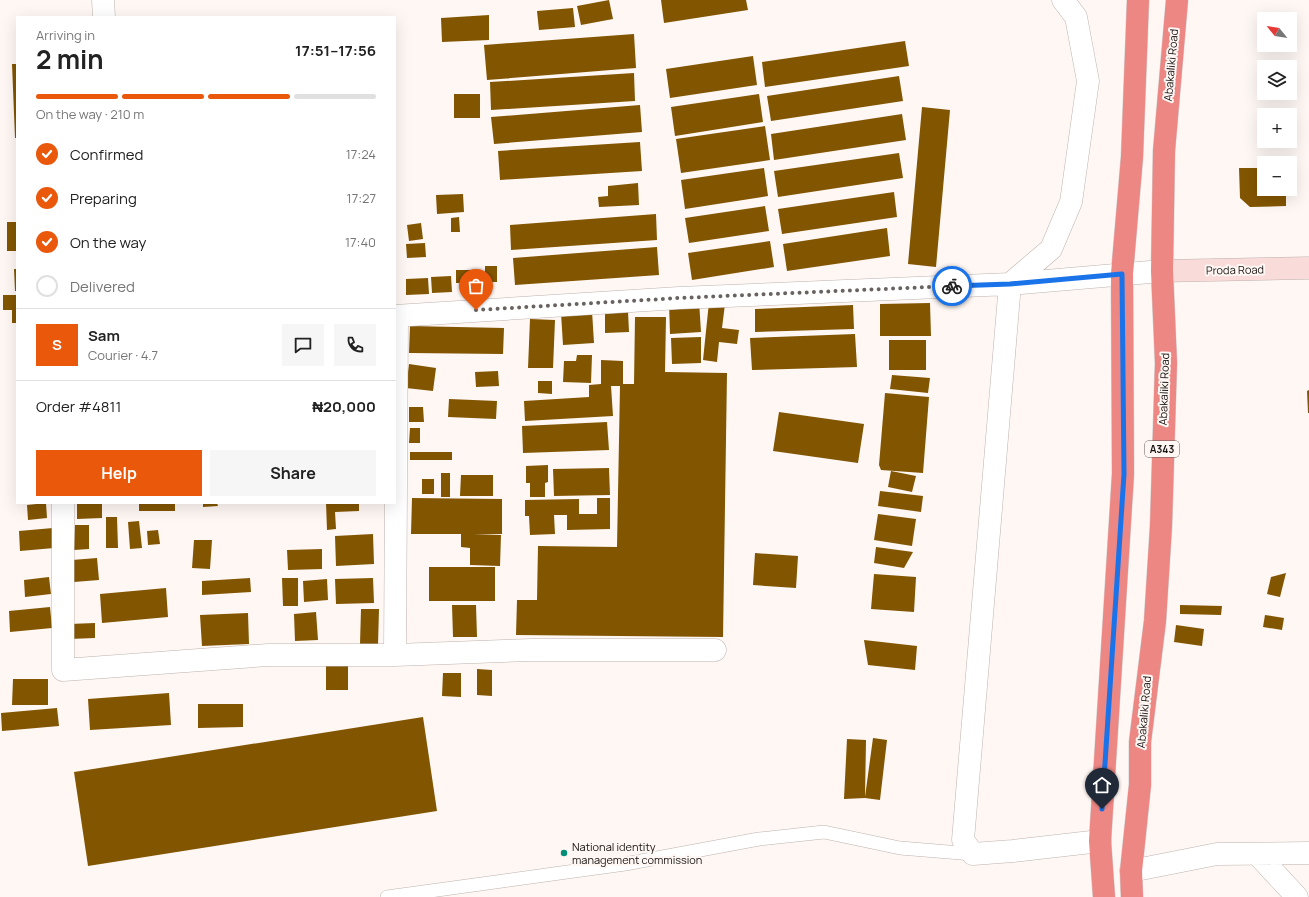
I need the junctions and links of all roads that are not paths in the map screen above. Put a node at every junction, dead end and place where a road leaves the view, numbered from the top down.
1 (103, 0) edge
2 (1063, 0) edge
3 (1138, 0) edge
4 (1177, 0) edge
5 (104, 16) edge
6 (1309, 268) edge
7 (1162, 271) junction
8 (1122, 274) junction
9 (1010, 284) junction
10 (396, 316) edge
11 (63, 504) edge
12 (395, 504) edge
13 (715, 650) dead end
14 (395, 655) junction
15 (1100, 841) junction
16 (1309, 853) edge
17 (973, 854) junction
18 (1257, 854) junction
19 (1131, 871) junction
20 (387, 897) edge
21 (1104, 897) edge
22 (1132, 897) edge
23 (1297, 897) edge

1 - 5 street
2 - 9 street
3 - 8 highway
4 - 7 highway, Abakaliki Road / A343
6 - 7 main road, Proda Road
7 - 8 street
7 - 19 highway, Abakaliki Road / A343
8 - 9 street
8 - 15 highway
9 - 10 street
9 - 17 street
11 - 14 street
12 - 14 street
13 - 14 street
15 - 17 street
15 - 21 highway
16 - 18 street
17 - 20 lane
18 - 19 street
18 - 23 street
19 - 22 highway, Abakaliki Road / A343

